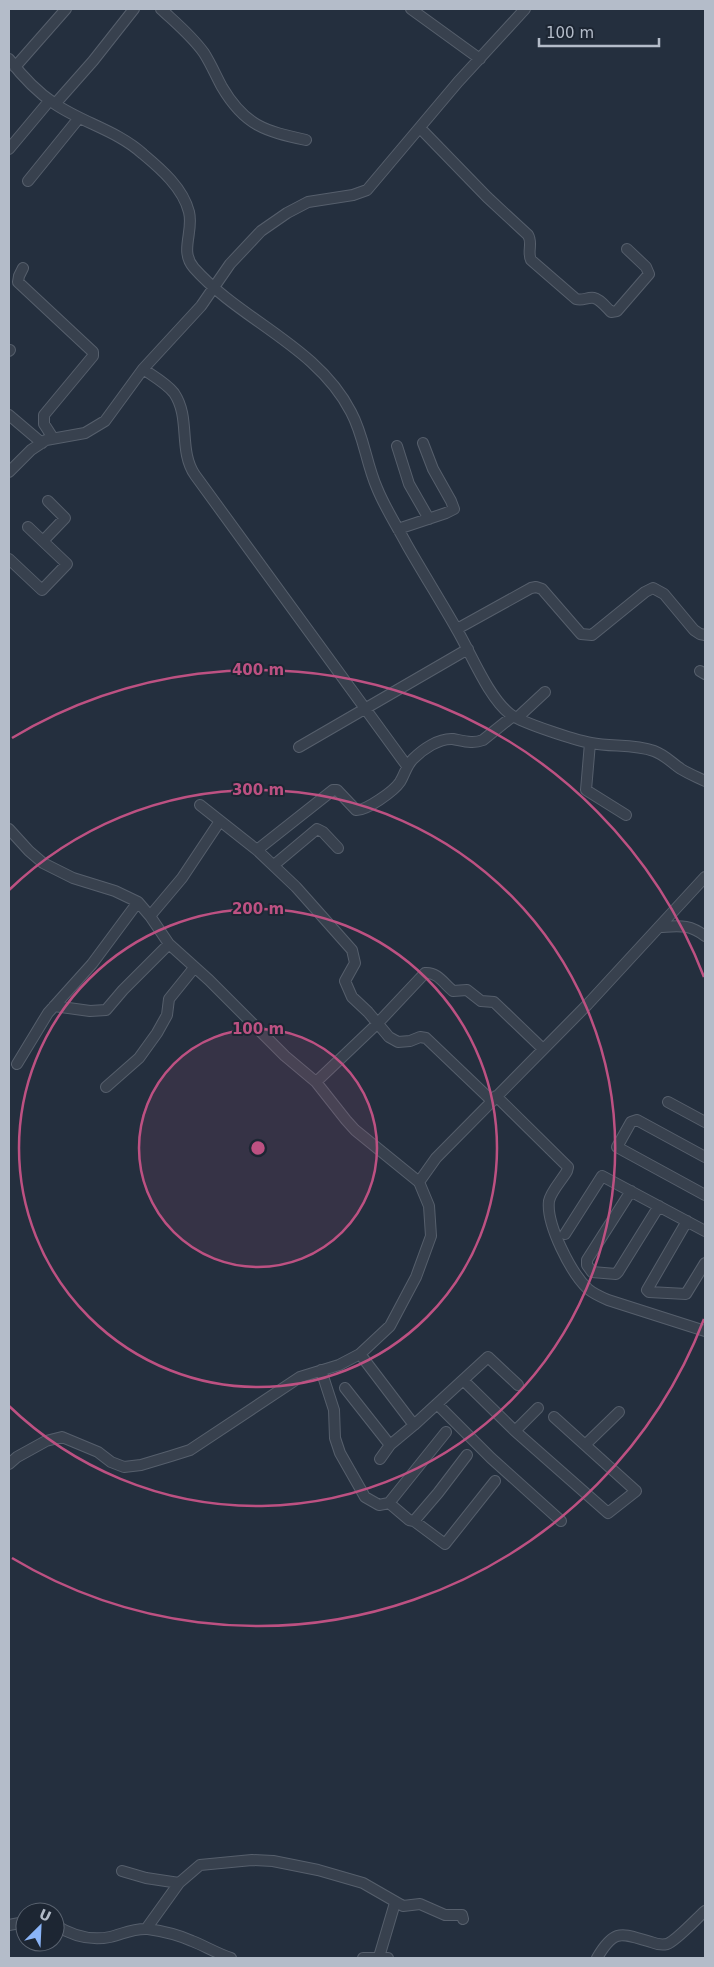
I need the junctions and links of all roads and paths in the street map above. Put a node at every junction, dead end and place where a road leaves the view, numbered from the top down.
1 (66, 9) edge
2 (134, 9) edge
3 (161, 9) edge
4 (411, 9) edge
5 (525, 9) edge
6 (480, 59) junction
7 (12, 63) edge
8 (52, 102) junction
9 (79, 118) junction
10 (420, 128) junction
11 (306, 140) dead end
12 (9, 149) edge
13 (28, 181) dead end
14 (627, 250) dead end
15 (23, 268) dead end
16 (214, 288) junction
17 (143, 369) junction
18 (9, 415) edge
19 (52, 438) junction
20 (42, 443) junction
21 (423, 443) dead end
22 (397, 446) dead end
23 (375, 467) dead end
24 (9, 472) edge
25 (48, 502) dead end
26 (429, 519) junction
27 (28, 527) dead end
28 (400, 528) junction
29 (42, 541) junction
30 (9, 559) edge
31 (457, 629) junction
32 (705, 634) edge
33 (468, 648) junction
34 (545, 692) dead end
35 (364, 707) junction
36 (515, 717) junction
37 (590, 743) junction
38 (299, 747) dead end
39 (407, 766) junction
40 (705, 781) edge
41 (200, 805) dead end
42 (626, 815) dead end
43 (220, 820) junction
44 (9, 829) edge
45 (338, 848) dead end
46 (258, 850) junction
47 (274, 865) junction
48 (705, 877) edge
49 (138, 902) junction
50 (150, 916) junction
51 (660, 927) junction
52 (705, 936) edge
53 (169, 944) junction
54 (194, 968) junction
55 (54, 1006) junction
56 (378, 1023) junction
57 (543, 1049) junction
58 (18, 1064) dead end
59 (316, 1082) junction
60 (106, 1087) dead end
61 (494, 1098) junction
62 (668, 1102) dead end
63 (705, 1122) edge
64 (705, 1157) edge
65 (419, 1182) junction
66 (631, 1191) junction
67 (705, 1195) edge
68 (659, 1206) junction
69 (688, 1221) junction
70 (705, 1231) edge
71 (565, 1234) dead end
72 (705, 1263) edge
73 (705, 1331) edge
74 (360, 1354) junction
75 (321, 1370) junction
76 (463, 1380) junction
77 (518, 1385) dead end
78 (345, 1388) dead end
79 (438, 1405) junction
80 (538, 1408) dead end
81 (619, 1412) dead end
82 (554, 1416) dead end
83 (414, 1424) junction
84 (515, 1431) junction
85 (446, 1432) dead end
86 (390, 1445) junction
87 (585, 1445) junction
88 (467, 1455) dead end
89 (380, 1459) dead end
90 (9, 1464) edge
91 (495, 1481) dead end
92 (389, 1503) junction
93 (414, 1521) junction
94 (561, 1521) dead end
95 (122, 1871) dead end
96 (179, 1883) junction
97 (395, 1903) junction
98 (705, 1911) edge
99 (463, 1919) dead end
100 (146, 1929) junction
101 (65, 1931) edge
102 (231, 1958) edge
103 (363, 1958) edge
104 (383, 1958) edge
105 (597, 1958) edge

1 - 7 street
2 - 8 street
3 - 11 street
4 - 6 street
5 - 6 street
6 - 10 street
7 - 8 street
8 - 9 street
8 - 12 street
9 - 13 street
9 - 16 street
10 - 14 street
10 - 16 street
15 - 19 street
16 - 17 street
16 - 28 street
17 - 19 street
17 - 35 street
18 - 20 street
19 - 20 street
20 - 24 street
21 - 26 street
22 - 26 street
23 - 28 street
25 - 29 street
26 - 28 street
27 - 29 street
28 - 31 street
29 - 30 street
31 - 32 street
31 - 33 street
33 - 35 street
33 - 36 street
34 - 36 street
35 - 38 street
35 - 39 street
36 - 37 street
36 - 39 street
37 - 40 street
37 - 42 street
39 - 46 street
41 - 43 street
43 - 46 street
43 - 50 street
44 - 49 street
45 - 47 street
46 - 47 street
47 - 56 street
48 - 51 street
49 - 50 street
49 - 55 street
50 - 53 street
51 - 52 street
51 - 57 street
53 - 54 street
53 - 55 street
54 - 59 street
54 - 60 street
55 - 58 street
56 - 57 street
56 - 59 street
56 - 61 street
57 - 61 street
59 - 65 street
61 - 65 street
61 - 73 street
62 - 63 street
64 - 67 street
65 - 74 street
66 - 68 street
66 - 68 street
66 - 71 street
68 - 69 street
69 - 70 street
69 - 72 street
74 - 75 street
74 - 83 street
75 - 90 street
75 - 92 street
76 - 77 street
76 - 79 street
76 - 84 street
78 - 86 street
79 - 83 street
79 - 94 street
80 - 84 street
81 - 87 street
82 - 87 street
83 - 86 street
84 - 87 street
85 - 92 street
86 - 89 street
88 - 93 street
91 - 93 street
92 - 93 street
95 - 96 street
96 - 97 street
96 - 100 street
97 - 99 street
97 - 104 street
98 - 105 street
100 - 101 street
100 - 102 street
103 - 104 street

